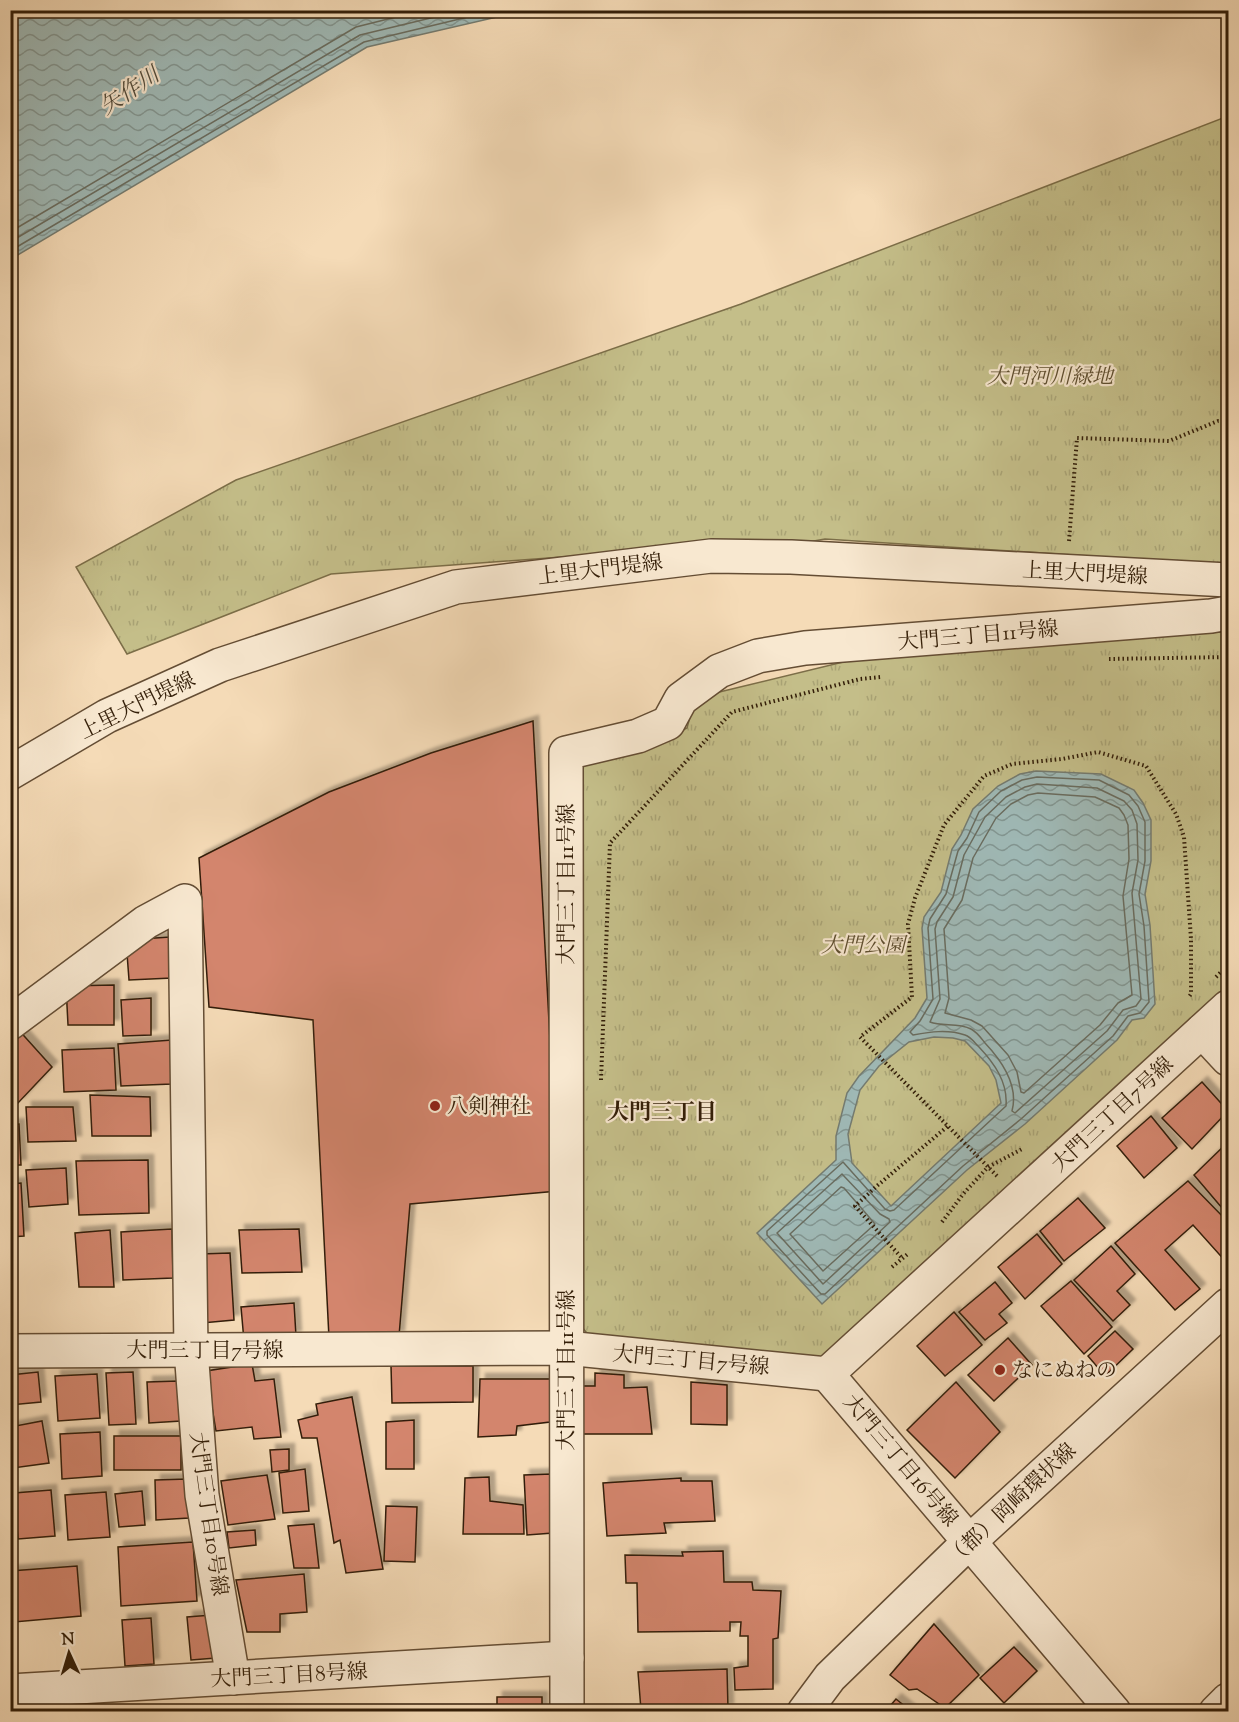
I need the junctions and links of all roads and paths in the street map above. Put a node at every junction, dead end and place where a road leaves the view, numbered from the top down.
1 (1228, 421) edge
2 (1066, 571) junction
3 (1228, 580) edge
4 (1228, 613) edge
5 (1228, 657) edge
6 (1101, 659) dead end
7 (883, 677) dead end
8 (10, 773) edge
9 (1184, 1002) dead end
10 (1228, 1007) edge
11 (10, 1023) edge
12 (1202, 1031) junction
13 (1228, 1059) edge
14 (601, 1090) dead end
15 (948, 1126) junction
16 (1028, 1146) dead end
17 (984, 1162) dead end
18 (936, 1230) dead end
19 (911, 1251) dead end
20 (902, 1257) junction
21 (885, 1274) dead end
22 (1228, 1305) edge
23 (566, 1348) junction
24 (191, 1350) junction
25 (10, 1351) edge
26 (827, 1374) junction
27 (970, 1541) junction
28 (567, 1658) junction
29 (233, 1678) junction
30 (10, 1690) edge
31 (1228, 1700) edge
32 (567, 1712) edge
33 (804, 1712) edge
34 (1114, 1712) edge
35 (1216, 1712) edge

1 - 2 path
2 - 3 street, 上里大門堤線
2 - 8 street, 上里大門堤線
4 - 23 street, 大門三丁目11号線
5 - 6 path
7 - 14 path
9 - 15 path
10 - 12 street, 大門三丁目7号線
11 - 24 street, 大門三丁目10号線
12 - 13 street
12 - 26 street, 大門三丁目7号線
15 - 17 path
15 - 20 path
16 - 18 path
19 - 20 path
20 - 21 path
22 - 27 street, （都）岡崎環状線
23 - 24 street, 大門三丁目7号線
23 - 26 street, 大門三丁目7号線
23 - 28 street, 大門三丁目11号線
24 - 25 street, 大門三丁目7号線
24 - 29 street, 大門三丁目10号線
26 - 27 street, 大門三丁目16号線
27 - 33 street, （都）岡崎環状線
27 - 34 street, 大門三丁目16号線
28 - 29 street, 大門三丁目8号線
28 - 32 street, 大門三丁目11号線
29 - 30 street, 大門三丁目8号線
31 - 35 street

